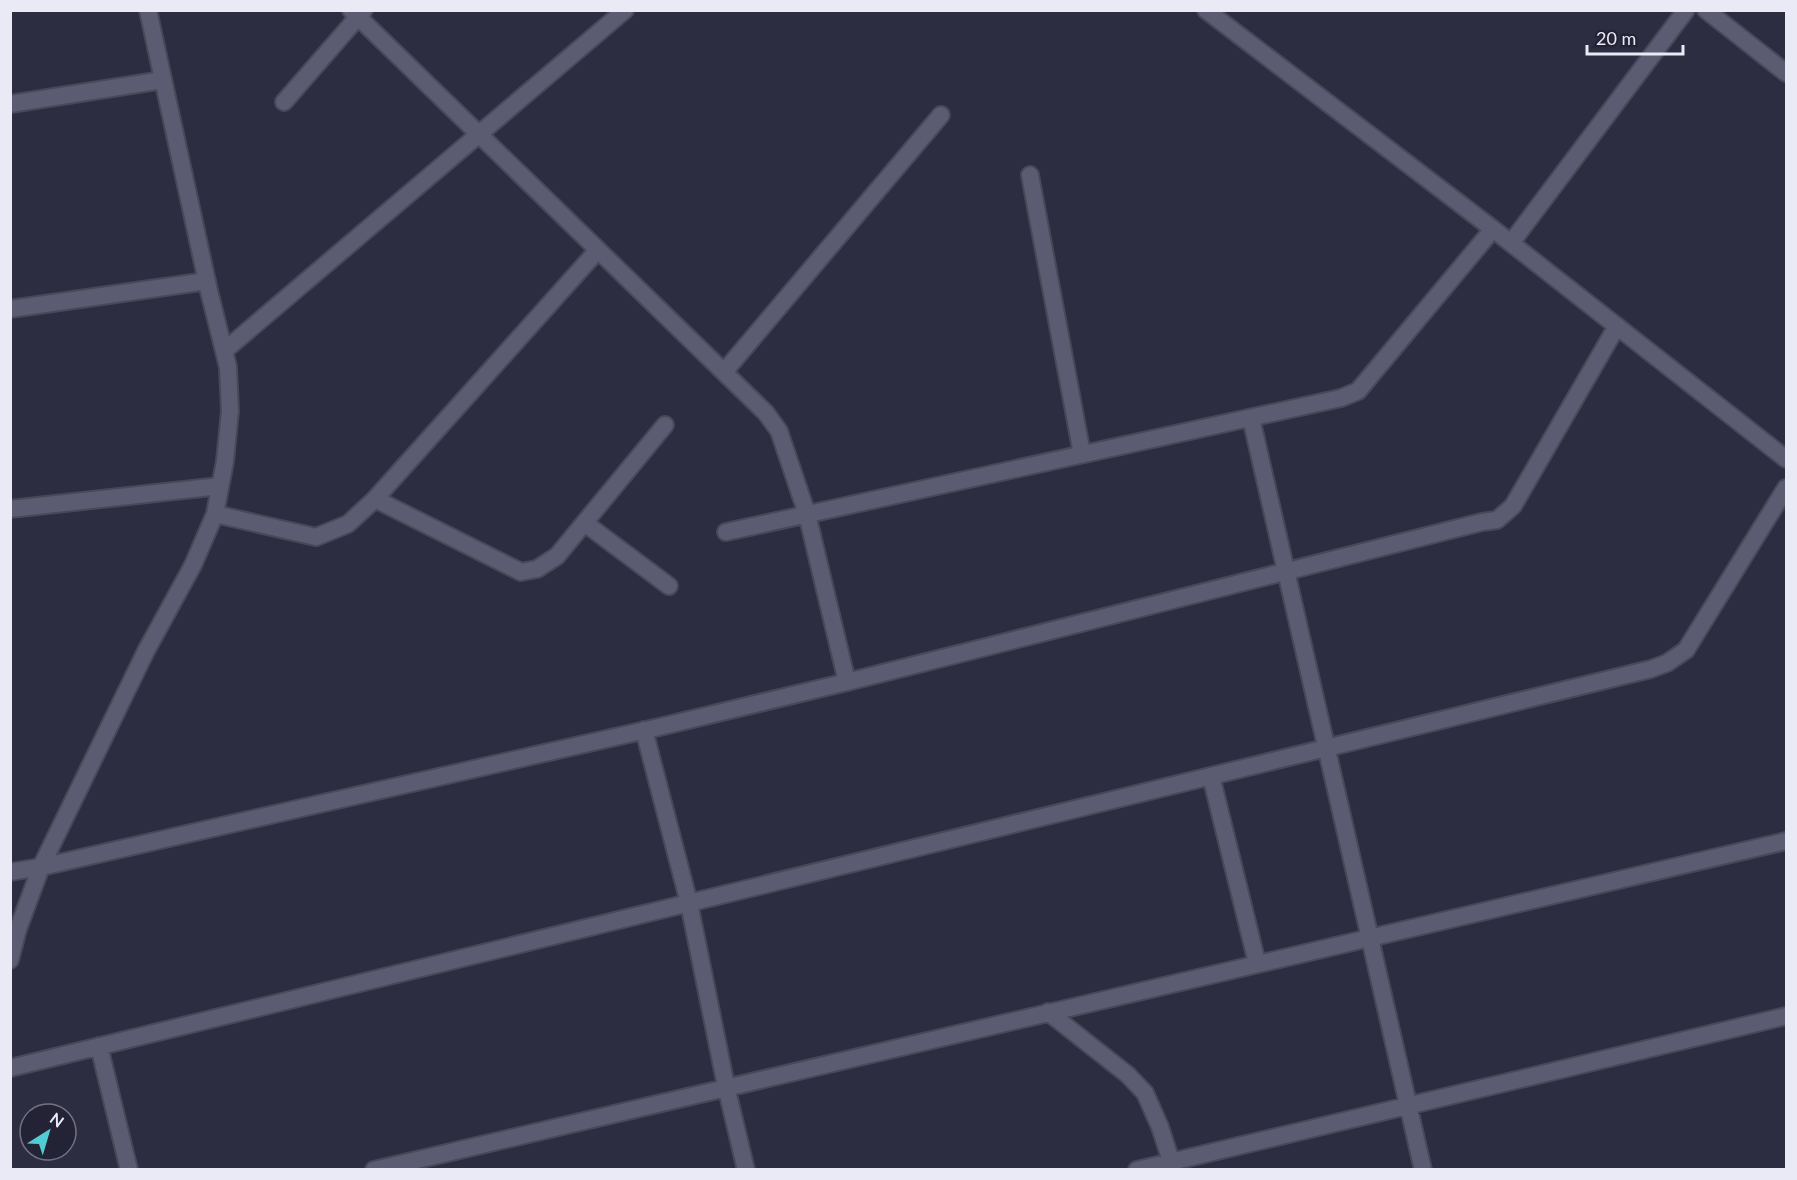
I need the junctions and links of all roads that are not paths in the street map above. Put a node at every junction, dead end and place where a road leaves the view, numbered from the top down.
1 (148, 10) edge
2 (625, 10) edge
3 (1206, 10) edge
4 (1686, 10) edge
5 (1706, 10) edge
6 (357, 13) edge
7 (1786, 73) edge
8 (163, 80) junction
9 (284, 102) dead end
10 (10, 104) edge
11 (941, 115) dead end
12 (478, 135) junction
13 (1030, 175) dead end
14 (1493, 229) junction
15 (1511, 243) junction
16 (597, 251) junction
17 (207, 281) junction
18 (10, 309) edge
19 (1617, 326) junction
20 (224, 351) junction
21 (724, 372) junction
22 (1251, 417) junction
23 (665, 425) dead end
24 (1082, 454) junction
25 (1786, 459) edge
26 (220, 486) junction
27 (1786, 488) edge
28 (375, 499) junction
29 (10, 509) edge
30 (215, 514) junction
31 (807, 514) junction
32 (586, 524) junction
33 (726, 532) dead end
34 (1286, 572) junction
35 (669, 586) dead end
36 (847, 682) junction
37 (644, 730) junction
38 (1326, 748) junction
39 (1211, 776) junction
40 (1786, 841) edge
41 (41, 867) junction
42 (10, 872) edge
43 (689, 903) junction
44 (1370, 937) junction
45 (10, 960) edge
46 (1257, 963) junction
47 (1048, 1012) junction
48 (1786, 1016) edge
49 (99, 1046) junction
50 (10, 1068) edge
51 (726, 1086) junction
52 (1408, 1104) junction
53 (1171, 1161) junction
54 (129, 1170) edge
55 (374, 1170) edge
56 (746, 1170) edge
57 (1137, 1170) edge
58 (1423, 1170) edge

1 - 8 street
2 - 12 street
3 - 14 street
4 - 15 street
5 - 7 street
6 - 9 street
6 - 12 street
8 - 10 street
8 - 17 street
11 - 21 street
12 - 16 street
12 - 20 street
13 - 24 street
14 - 15 street
14 - 22 street
15 - 19 street
16 - 21 street
16 - 28 street
17 - 18 street
17 - 20 street
19 - 25 street
19 - 34 street
20 - 26 street
21 - 31 street
22 - 24 street
22 - 34 street
23 - 32 street
24 - 31 street
26 - 29 street
26 - 30 street
27 - 38 street
28 - 30 street
28 - 32 street
30 - 41 street
31 - 33 street
31 - 36 street
32 - 35 street
34 - 36 street
34 - 38 street
36 - 37 street
37 - 41 street
37 - 43 street
38 - 39 street
38 - 44 street
39 - 43 street
39 - 46 street
40 - 44 street
41 - 42 street
41 - 45 street
43 - 49 street
43 - 51 street
44 - 46 street
44 - 52 street
46 - 47 street
47 - 51 street
47 - 53 street
48 - 52 street
49 - 50 street
49 - 54 street
51 - 55 street
51 - 56 street
52 - 53 street
52 - 58 street
53 - 57 street

